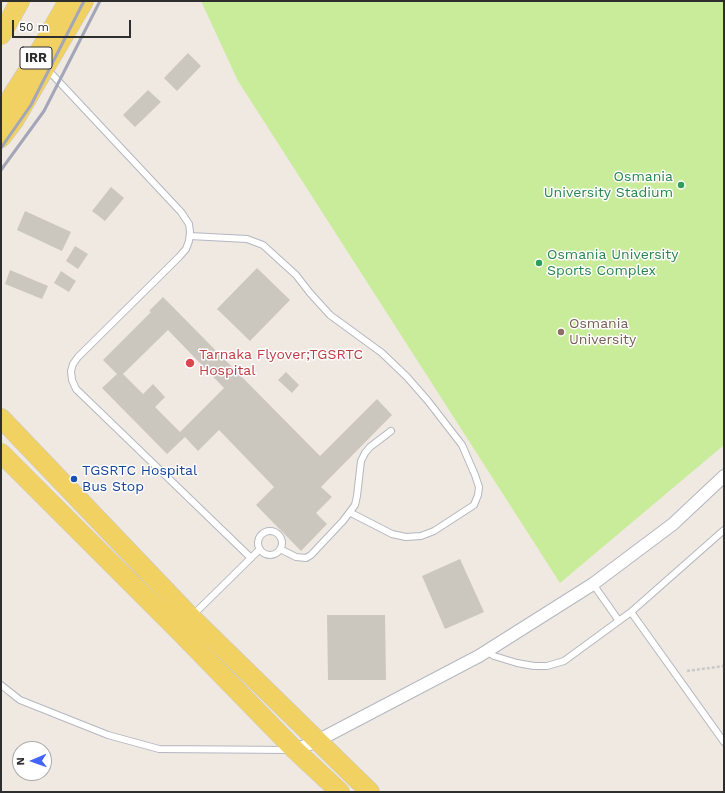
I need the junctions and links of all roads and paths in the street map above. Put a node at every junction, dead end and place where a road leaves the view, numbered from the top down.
1 (20, 1) edge
2 (54, 1) edge
3 (68, 1) edge
4 (84, 1) edge
5 (1, 35) edge
6 (45, 67) junction
7 (1, 88) edge
8 (1, 113) edge
9 (1, 138) edge
10 (190, 236) junction
11 (1, 418) edge
12 (391, 431) dead end
13 (1, 452) edge
14 (724, 476) edge
15 (350, 513) junction
16 (724, 530) edge
17 (260, 549) junction
18 (280, 549) junction
19 (251, 558) junction
20 (593, 584) junction
21 (631, 612) junction
22 (619, 621) junction
23 (185, 623) junction
24 (487, 651) junction
25 (724, 666) edge
26 (675, 673) junction
27 (1, 685) edge
28 (317, 741) junction
29 (724, 742) edge
30 (295, 750) junction
31 (340, 792) edge
32 (370, 792) edge

1 - 5 main road
2 - 7 main road, IRR
3 - 8 main road, IRR
4 - 6 main road
6 - 9 main road
6 - 10 lane
10 - 15 lane
10 - 19 lane
11 - 23 main road
12 - 15 lane
13 - 23 main road
14 - 20 street
15 - 18 lane
16 - 21 lane
17 - 18 lane
17 - 18 lane
17 - 19 lane
19 - 23 lane
20 - 22 lane
20 - 24 street
21 - 22 lane
21 - 26 lane
22 - 24 lane
23 - 28 main road
23 - 30 main road
24 - 28 street
25 - 26 path
26 - 29 lane
27 - 30 lane
28 - 30 street
28 - 32 main road
30 - 31 main road

